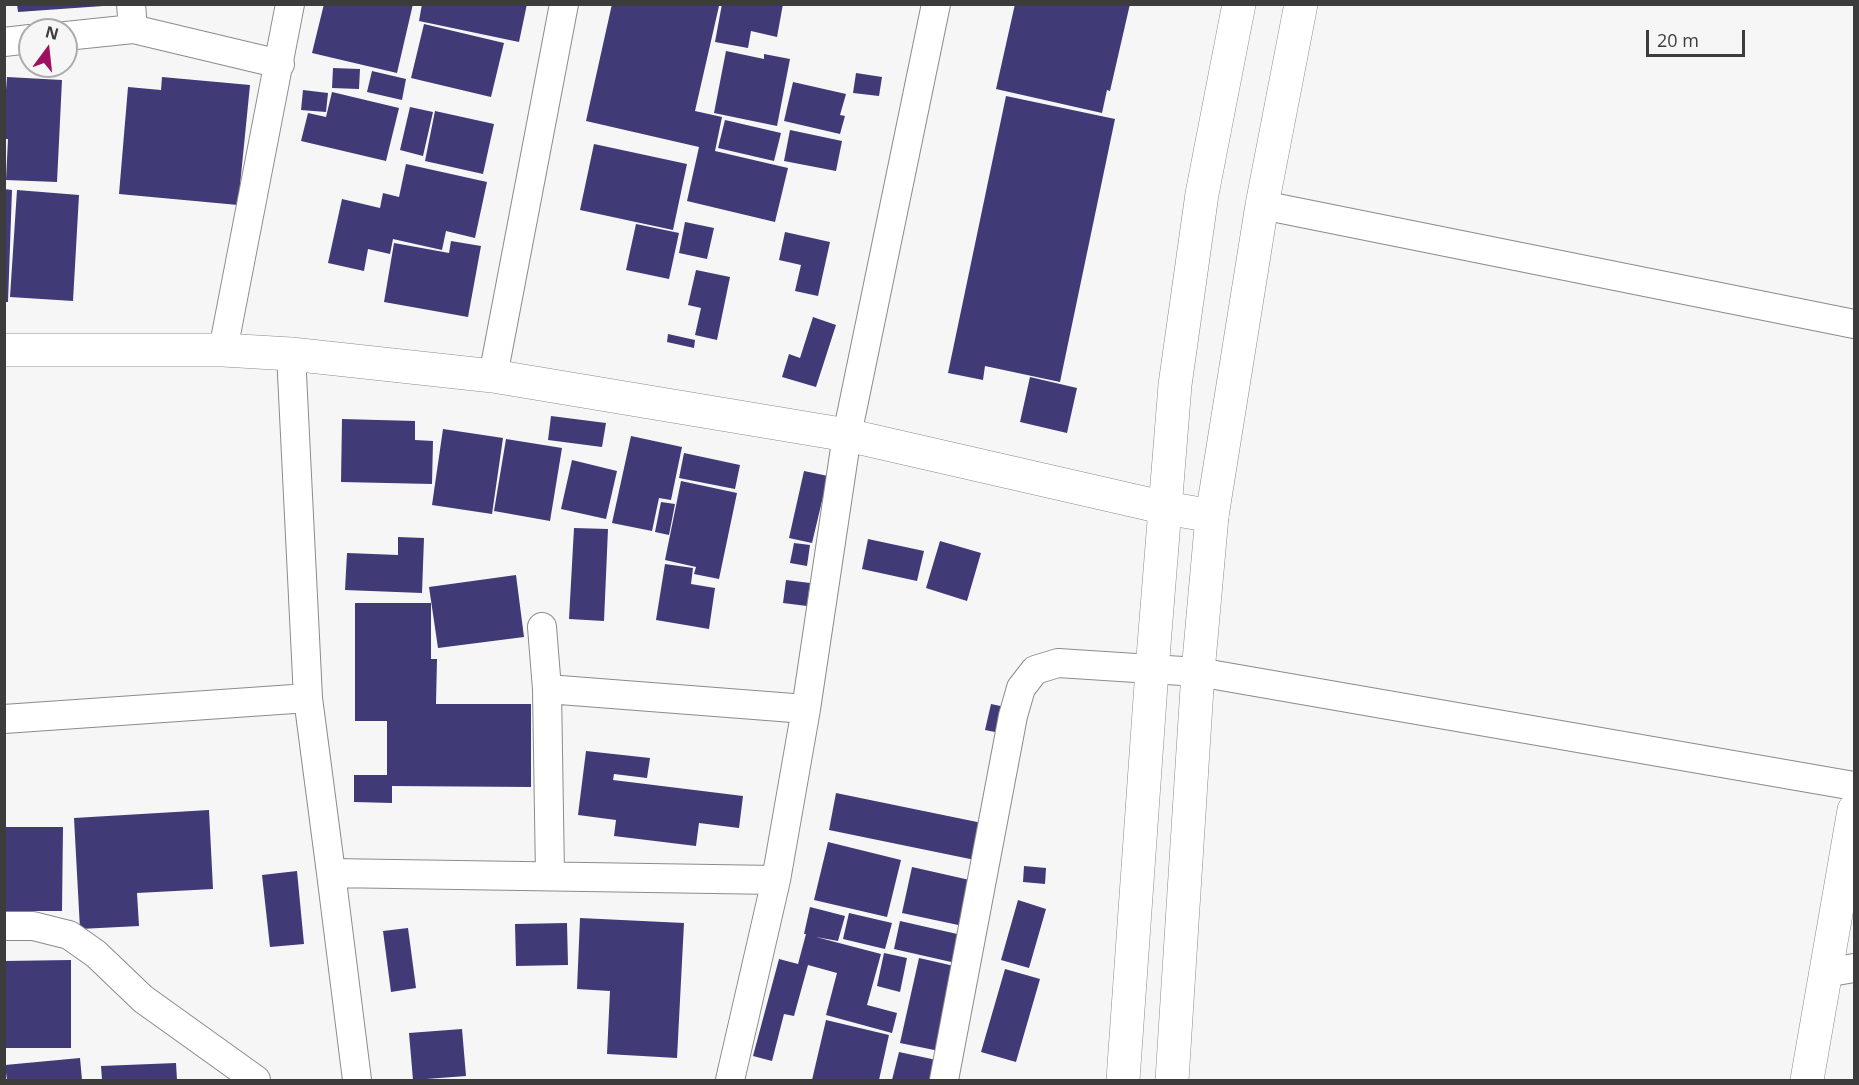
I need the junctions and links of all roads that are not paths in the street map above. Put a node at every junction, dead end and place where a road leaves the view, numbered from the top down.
1 (290, 4) edge
2 (564, 4) edge
3 (936, 4) edge
4 (1239, 4) edge
5 (1301, 4) edge
6 (132, 17) edge
7 (78, 33) edge
8 (280, 64) junction
9 (1262, 205) junction
10 (1854, 324) edge
11 (4, 350) edge
12 (224, 350) junction
13 (291, 354) junction
14 (493, 376) junction
15 (847, 435) junction
16 (1166, 508) junction
17 (1212, 516) junction
18 (542, 627) dead end
19 (1152, 670) junction
20 (1198, 672) junction
21 (547, 689) junction
22 (308, 698) junction
23 (806, 709) junction
24 (4, 719) edge
25 (1854, 786) edge
26 (1854, 810) edge
27 (332, 873) junction
28 (550, 876) junction
29 (776, 880) junction
30 (4, 926) edge
31 (1840, 970) edge
32 (256, 1080) edge
33 (357, 1080) edge
34 (730, 1080) edge
35 (944, 1080) edge
36 (1123, 1080) edge
37 (1172, 1080) edge
38 (1807, 1080) edge

1 - 8 street
2 - 14 street
3 - 15 street
4 - 16 main road
5 - 9 main road
6 - 7 street
6 - 8 street
8 - 12 street
9 - 10 street
9 - 17 main road
11 - 12 main road
12 - 13 main road
13 - 14 main road
13 - 22 street
14 - 15 main road
15 - 16 main road
15 - 23 street
16 - 17 main road
16 - 19 main road
17 - 20 main road
18 - 21 street
19 - 20 street
19 - 35 street
19 - 36 main road
20 - 25 street
20 - 37 main road
21 - 23 street
21 - 28 street
22 - 24 street
22 - 27 street
23 - 29 street
26 - 31 main road
27 - 28 street
27 - 33 street
28 - 29 street
29 - 34 street
30 - 32 street
31 - 38 main road

